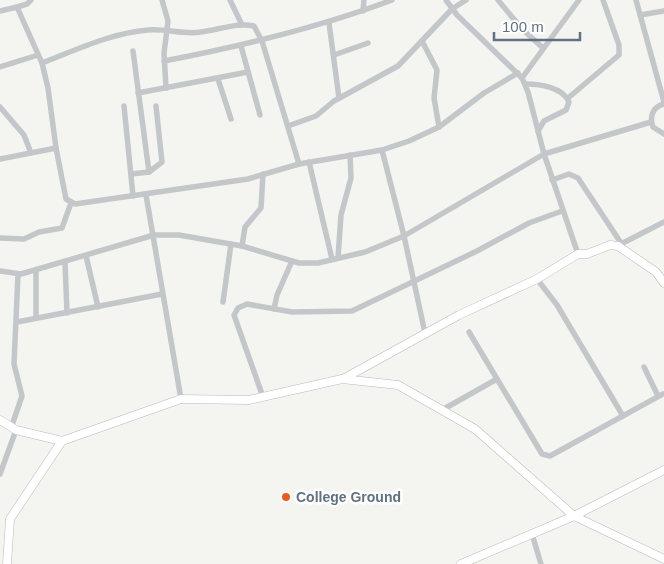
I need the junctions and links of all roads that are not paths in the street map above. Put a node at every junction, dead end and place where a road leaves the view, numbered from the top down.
1 (31, 0) edge
2 (162, 0) edge
3 (230, 0) edge
4 (364, 0) edge
5 (392, 0) edge
6 (446, 0) edge
7 (466, 0) edge
8 (498, 0) edge
9 (579, 0) edge
10 (603, 0) edge
11 (636, 0) edge
12 (17, 7) junction
13 (452, 9) junction
14 (0, 11) edge
15 (363, 11) junction
16 (664, 11) edge
17 (640, 15) junction
18 (329, 23) junction
19 (242, 25) junction
20 (168, 29) junction
21 (422, 40) junction
22 (262, 41) junction
23 (368, 43) dead end
24 (241, 46) junction
25 (543, 48) junction
26 (134, 51) dead end
27 (38, 55) junction
28 (334, 55) junction
29 (164, 61) junction
30 (42, 63) junction
31 (0, 67) edge
32 (248, 72) junction
33 (520, 75) junction
34 (218, 79) junction
35 (526, 84) junction
36 (166, 88) junction
37 (138, 93) junction
38 (338, 98) junction
39 (568, 98) junction
40 (664, 103) edge
41 (124, 106) dead end
42 (156, 106) dead end
43 (0, 108) edge
44 (260, 115) dead end
45 (232, 119) dead end
46 (651, 122) junction
47 (288, 126) junction
48 (439, 127) junction
49 (538, 131) junction
50 (664, 134) edge
51 (56, 148) junction
52 (382, 150) junction
53 (31, 154) junction
54 (544, 154) junction
55 (350, 155) junction
56 (0, 159) edge
57 (308, 162) junction
58 (299, 164) junction
59 (149, 172) junction
60 (131, 174) junction
61 (263, 174) junction
62 (552, 180) junction
63 (146, 195) junction
64 (133, 196) junction
65 (71, 203) junction
66 (562, 211) junction
67 (664, 222) edge
68 (154, 235) junction
69 (404, 236) junction
70 (0, 238) edge
71 (231, 244) junction
72 (619, 245) junction
73 (242, 246) junction
74 (578, 254) junction
75 (86, 256) junction
76 (335, 258) junction
77 (292, 261) junction
78 (65, 262) junction
79 (36, 270) junction
80 (0, 271) edge
81 (18, 274) junction
82 (537, 279) junction
83 (414, 280) junction
84 (664, 283) edge
85 (162, 294) junction
86 (223, 302) dead end
87 (98, 307) junction
88 (274, 309) junction
89 (68, 312) junction
90 (36, 318) junction
91 (17, 322) junction
92 (469, 332) dead end
93 (425, 333) junction
94 (644, 367) dead end
95 (342, 379) junction
96 (497, 379) junction
97 (263, 398) junction
98 (181, 399) junction
99 (442, 410) junction
100 (623, 416) junction
101 (0, 420) edge
102 (14, 428) junction
103 (62, 441) junction
104 (664, 470) edge
105 (0, 474) edge
106 (574, 516) junction
107 (532, 534) junction
108 (664, 559) edge
109 (7, 564) edge
110 (461, 564) edge
111 (541, 564) edge

1 - 12 street
2 - 20 street
3 - 19 street
4 - 15 street
5 - 15 street
6 - 13 street
7 - 13 street
8 - 25 street
9 - 25 street
10 - 39 street
11 - 17 street
12 - 14 street
12 - 27 street
13 - 21 street
13 - 33 street
15 - 18 street
16 - 17 street
17 - 40 street
18 - 22 street
18 - 28 street
19 - 20 street
19 - 22 street
20 - 29 street
20 - 30 street
21 - 38 street
21 - 48 street
22 - 24 street
22 - 47 street
23 - 28 street
24 - 29 street
24 - 32 street
25 - 33 street
26 - 37 street
27 - 30 street
27 - 31 street
28 - 38 street
29 - 36 street
30 - 51 street
32 - 34 street
32 - 44 street
33 - 35 street
33 - 48 street
34 - 36 street
34 - 45 street
35 - 39 street
35 - 49 street
36 - 37 street
37 - 59 street
38 - 47 street
39 - 49 street
40 - 46 street
41 - 60 street
42 - 59 street
43 - 53 street
46 - 50 street
46 - 54 street
47 - 58 street
48 - 52 street
49 - 54 street
51 - 53 street
51 - 65 street
52 - 55 street
52 - 69 street
53 - 56 street
54 - 62 street
54 - 69 street
55 - 57 street
55 - 76 street
57 - 58 street
57 - 76 street
58 - 61 street
59 - 60 street
60 - 64 street
61 - 63 street
61 - 73 street
62 - 66 street
62 - 72 street
63 - 64 street
63 - 68 street
64 - 65 street
65 - 70 street
66 - 74 street
66 - 83 street
67 - 72 street
68 - 71 street
68 - 75 street
68 - 85 street
69 - 76 street
69 - 83 street
71 - 73 street
71 - 86 street
72 - 74 main road
72 - 84 main road
73 - 77 street
74 - 82 main road
75 - 78 street
75 - 87 street
76 - 77 street
77 - 88 street
78 - 79 street
78 - 89 street
79 - 81 street
79 - 90 street
80 - 81 street
81 - 91 street
82 - 93 main road
82 - 100 street
83 - 88 street
83 - 93 street
85 - 87 street
85 - 98 street
87 - 89 street
88 - 97 street
89 - 90 street
90 - 91 street
91 - 102 street
92 - 96 street
93 - 95 main road
94 - 100 street
95 - 97 main road
95 - 99 main road
96 - 99 street
96 - 100 street
97 - 98 main road
98 - 103 main road
99 - 106 main road
101 - 102 main road
102 - 103 main road
102 - 105 street
103 - 109 main road
104 - 106 main road
106 - 107 main road
106 - 108 main road
107 - 110 main road
107 - 111 street

